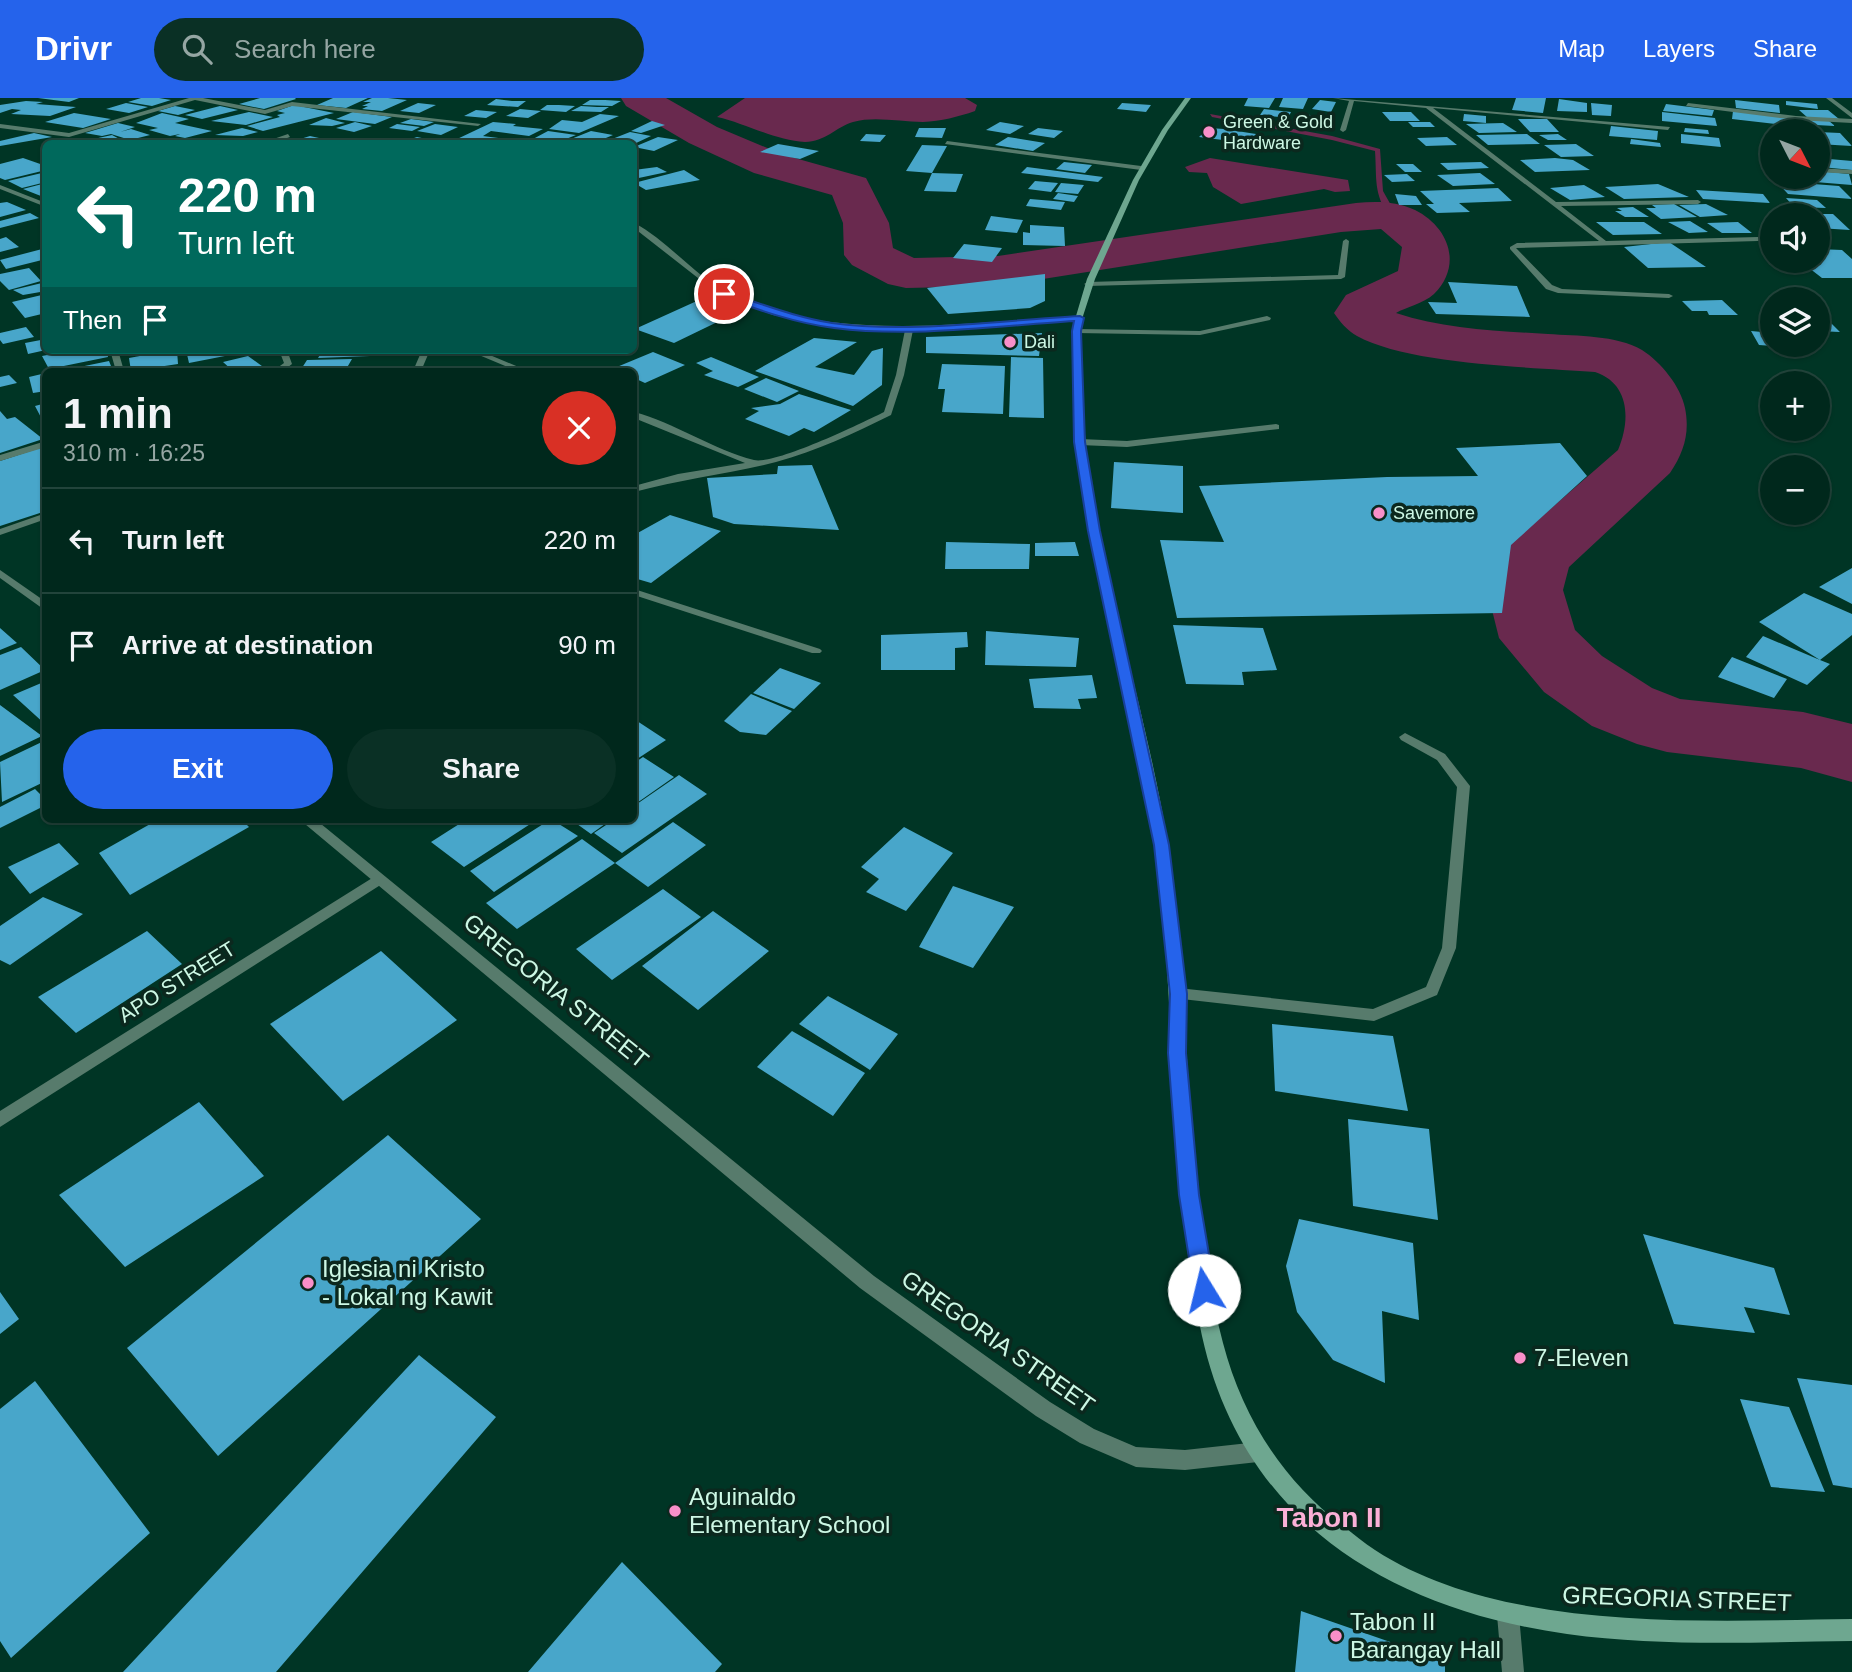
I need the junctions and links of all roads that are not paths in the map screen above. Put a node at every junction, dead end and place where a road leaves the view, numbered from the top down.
1 (247, 98) edge
2 (1188, 98) edge
3 (1336, 98) edge
4 (1829, 98) edge
5 (1353, 100) junction
6 (225, 104) junction
7 (1688, 106) dead end
8 (1428, 107) junction
9 (1852, 118) edge
10 (478, 124) dead end
11 (0, 126) edge
12 (1668, 128) dead end
13 (1343, 130) dead end
14 (288, 136) dead end
15 (275, 140) edge
16 (947, 143) dead end
17 (1140, 168) junction
18 (1830, 171) edge
19 (1852, 172) edge
20 (0, 187) edge
21 (1698, 202) dead end
22 (42, 203) edge
23 (1555, 204) junction
24 (637, 227) edge
25 (1758, 239) dead end
26 (1346, 241) dead end
27 (1603, 241) junction
28 (1088, 284) junction
29 (1669, 296) dead end
30 (1267, 318) dead end
31 (1078, 324) junction
32 (909, 328) junction
33 (284, 354) edge
34 (481, 354) edge
35 (281, 368) edge
36 (516, 368) edge
37 (637, 416) edge
38 (1276, 427) dead end
39 (1080, 442) junction
40 (42, 445) edge
41 (0, 458) edge
42 (755, 464) junction
43 (637, 488) edge
44 (42, 517) edge
45 (0, 533) edge
46 (0, 573) edge
47 (637, 593) edge
48 (42, 605) edge
49 (816, 651) dead end
50 (1405, 737) dead end
51 (311, 823) edge
52 (377, 880) junction
53 (1178, 994) junction
54 (0, 1120) edge
55 (1258, 1452) junction
56 (1508, 1615) junction
57 (1852, 1630) edge
58 (1513, 1672) edge

1 - 6 street
2 - 17 main road
3 - 5 street
4 - 9 street
5 - 8 street
5 - 13 street
6 - 10 street
6 - 11 street
7 - 9 street
8 - 12 street
8 - 23 street
14 - 15 street
16 - 17 street
17 - 28 main road
18 - 19 street
20 - 22 street
21 - 23 street
23 - 27 street
24 - 32 street
25 - 27 street
26 - 28 street
27 - 29 street
28 - 31 main road
30 - 31 street
31 - 32 street
31 - 39 main road
32 - 42 street
33 - 35 street
34 - 36 street
37 - 42 street
38 - 39 street
39 - 53 main road
40 - 41 street
42 - 43 street
44 - 45 street
46 - 48 street
47 - 49 street
50 - 53 street
51 - 52 street, GREGORIA STREET
52 - 54 street, APO STREET
52 - 55 street, GREGORIA STREET
53 - 55 main road
55 - 56 main road, GREGORIA STREET
56 - 57 main road, GREGORIA STREET
56 - 58 street

